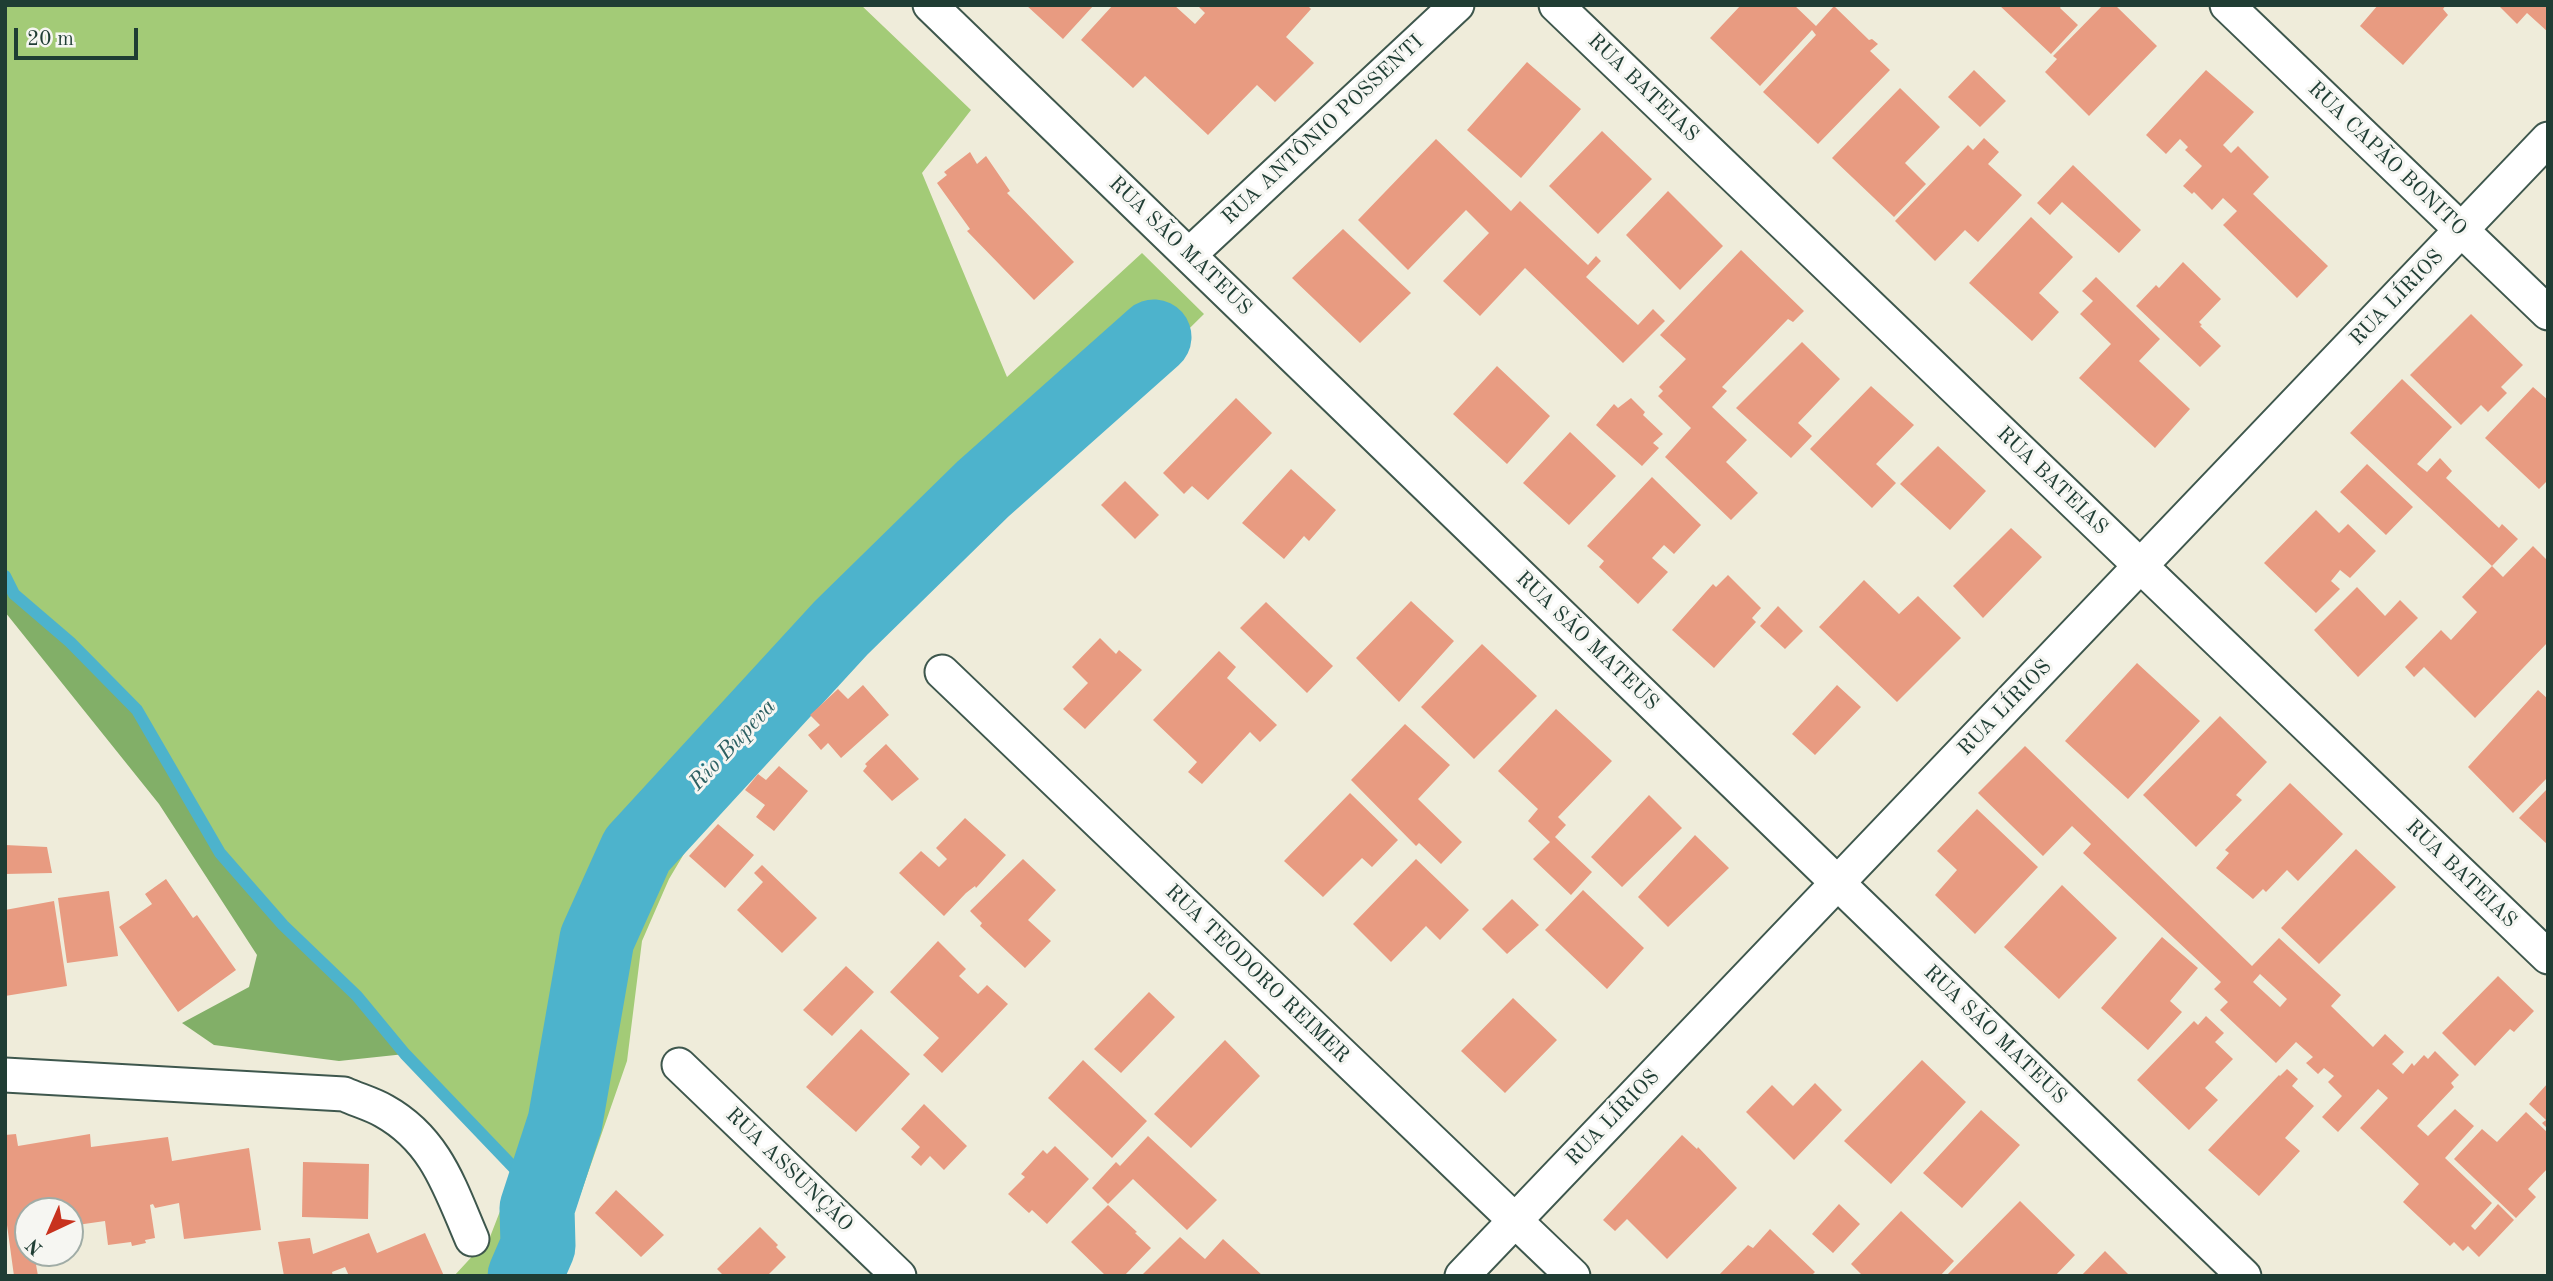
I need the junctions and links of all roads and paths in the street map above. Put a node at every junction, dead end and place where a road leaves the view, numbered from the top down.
1 (930, 5) edge
2 (1457, 5) edge
3 (1556, 5) edge
4 (2227, 5) edge
5 (2548, 139) edge
6 (2461, 230) junction
7 (1189, 255) junction
8 (2548, 313) edge
9 (2140, 566) junction
10 (942, 672) dead end
11 (1838, 883) junction
12 (2548, 957) edge
13 (678, 1065) dead end
14 (5, 1075) edge
15 (1515, 1220) junction
16 (472, 1239) dead end
17 (899, 1276) edge
18 (1462, 1276) edge
19 (1573, 1276) edge
20 (2244, 1276) edge

1 - 7 street, RUA SÃO MATEUS
2 - 7 street, RUA ANTÔNIO POSSENTI
3 - 9 street, RUA BATEIAS
4 - 6 street, RUA CAPÃO BONITO
5 - 6 street, RUA LÍRIOS
6 - 8 street, RUA CAPÃO BONITO
6 - 9 street, RUA LÍRIOS
7 - 11 street, RUA SÃO MATEUS
9 - 11 street, RUA LÍRIOS
9 - 12 street, RUA BATEIAS
10 - 15 street, RUA TEODORO REIMER
11 - 15 street, RUA LÍRIOS
11 - 20 street, RUA SÃO MATEUS
13 - 17 street, RUA ASSUNÇÃO
14 - 16 street
15 - 18 street, RUA LÍRIOS
15 - 19 street, RUA TEODORO REIMER

